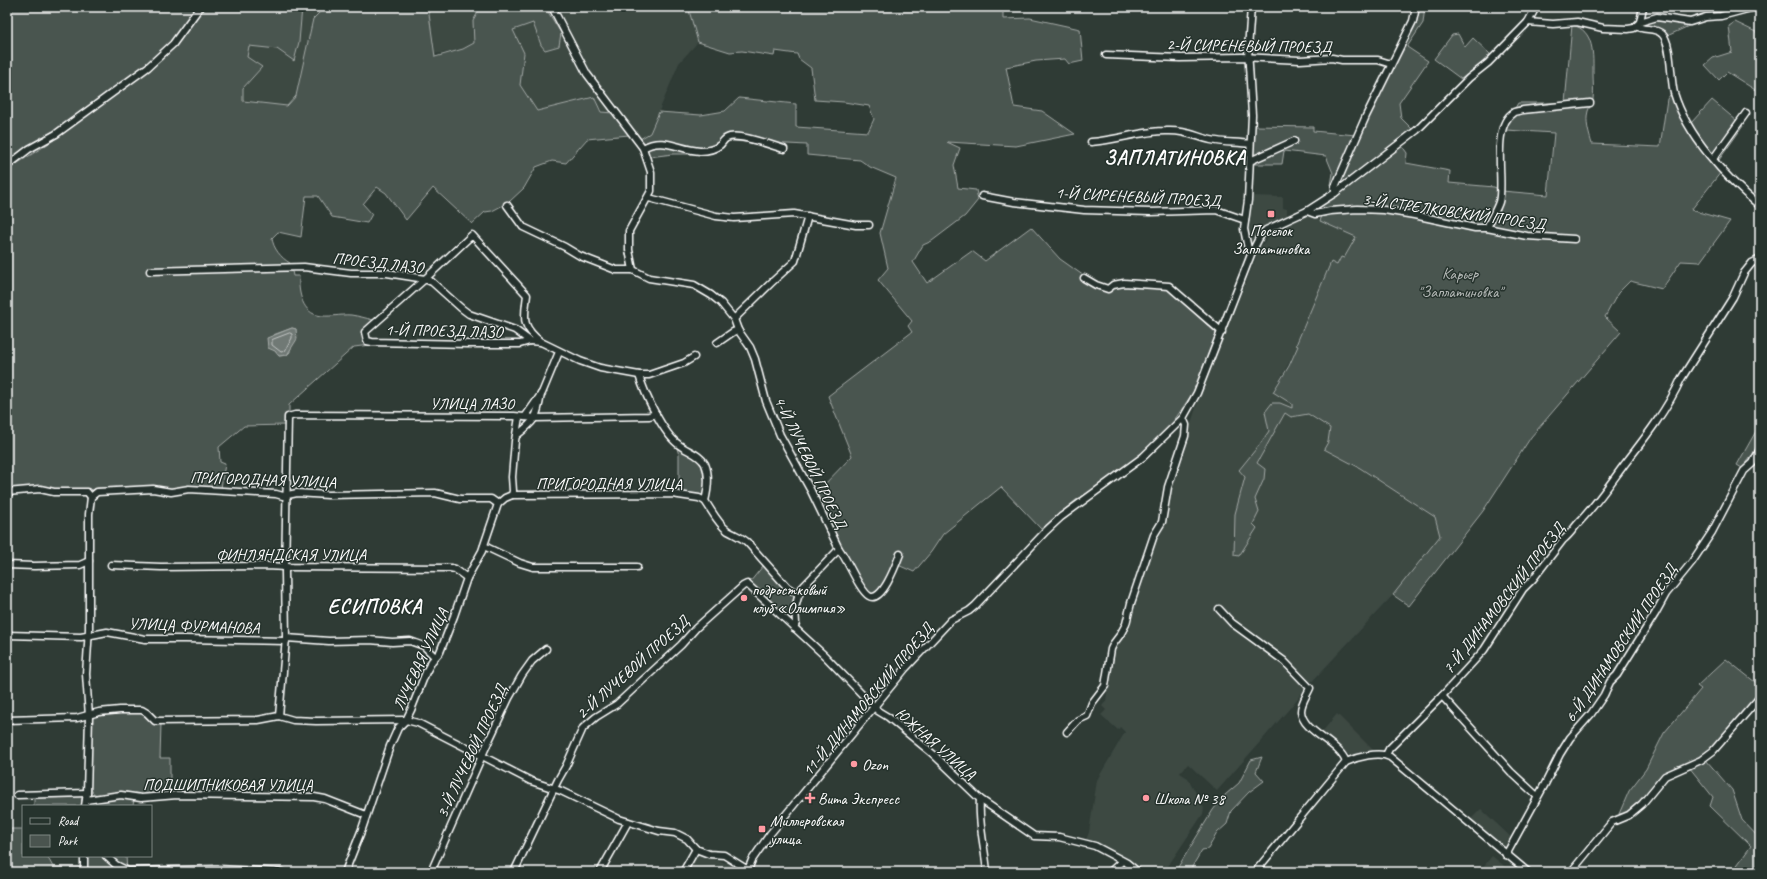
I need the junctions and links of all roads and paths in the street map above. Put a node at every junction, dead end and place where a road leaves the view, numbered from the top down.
1 (200, 7) edge
2 (552, 7) edge
3 (1251, 7) edge
4 (1415, 7) edge
5 (1536, 7) edge
6 (1643, 7) edge
7 (1755, 7) edge
8 (1528, 22) junction
9 (1638, 24) junction
10 (1106, 55) dead end
11 (1248, 58) junction
12 (1391, 64) junction
13 (1590, 103) dead end
14 (1746, 113) dead end
15 (1294, 141) dead end
16 (1091, 142) dead end
17 (1250, 144) junction
18 (642, 148) junction
19 (784, 149) dead end
20 (1713, 159) junction
21 (1250, 161) junction
22 (7, 166) edge
23 (1335, 193) junction
24 (982, 196) dead end
25 (649, 198) junction
26 (507, 205) dead end
27 (1760, 206) edge
28 (1307, 211) junction
29 (808, 216) junction
30 (1245, 220) junction
31 (869, 225) dead end
32 (1487, 228) junction
33 (1574, 239) dead end
34 (1252, 252) junction
35 (1760, 259) edge
36 (633, 270) junction
37 (150, 271) dead end
38 (1084, 278) dead end
39 (425, 279) junction
40 (734, 319) junction
41 (738, 330) junction
42 (1222, 332) junction
43 (530, 341) junction
44 (541, 342) junction
45 (717, 344) dead end
46 (559, 352) junction
47 (694, 357) dead end
48 (638, 375) junction
49 (542, 393) junction
50 (656, 414) junction
51 (522, 417) junction
52 (535, 418) junction
53 (1183, 418) junction
54 (516, 436) junction
55 (1760, 449) edge
56 (7, 492) edge
57 (512, 495) junction
58 (287, 496) junction
59 (91, 497) junction
60 (705, 501) junction
61 (498, 504) junction
62 (484, 546) junction
63 (839, 549) junction
64 (900, 554) dead end
65 (89, 561) junction
66 (7, 565) edge
67 (111, 565) dead end
68 (637, 567) dead end
69 (286, 568) junction
70 (466, 578) junction
71 (747, 584) joint
72 (799, 595) junction
73 (1219, 609) dead end
74 (794, 628) junction
75 (7, 635) edge
76 (88, 636) junction
77 (286, 640) junction
78 (546, 649) dead end
79 (435, 657) junction
80 (1442, 696) junction
81 (1760, 697) edge
82 (874, 708) junction
83 (89, 716) junction
84 (279, 716) junction
85 (7, 720) edge
86 (406, 720) junction
87 (1067, 732) dead end
88 (1386, 755) junction
89 (482, 756) junction
90 (1346, 762) junction
91 (554, 789) junction
92 (87, 793) junction
93 (17, 795) dead end
94 (1537, 796) junction
95 (980, 799) junction
96 (86, 803) edge
97 (366, 815) junction
98 (628, 822) junction
99 (696, 849) junction
100 (1506, 855) junction
101 (84, 857) edge
102 (107, 857) edge
103 (1122, 861) junction
104 (749, 871) edge
105 (84, 872) edge
106 (282, 872) edge
107 (345, 872) edge
108 (431, 872) edge
109 (514, 872) edge
110 (600, 872) edge
111 (683, 872) edge
112 (987, 872) edge
113 (1110, 872) edge
114 (1138, 872) edge
115 (1255, 872) edge
116 (1528, 872) edge
117 (1572, 872) edge

1 - 22 street
2 - 18 street
3 - 11 street
4 - 12 street
5 - 8 street, 11-Й ДИНАМОВСКИЙ ПРОЕЗД
6 - 9 street
7 - 9 street
8 - 9 street
8 - 23 street, 11-Й ДИНАМОВСКИЙ ПРОЕЗД
9 - 20 street
10 - 11 street, 2-Й СИРЕНЕВЫЙ ПРОЕЗД
11 - 12 street, 2-Й СИРЕНЕВЫЙ ПРОЕЗД
11 - 17 street
12 - 23 street
13 - 32 street
14 - 20 street
15 - 21 street
16 - 17 street
17 - 21 street
18 - 19 street
18 - 25 street
20 - 27 street
21 - 30 street
23 - 28 street, 11-Й ДИНАМОВСКИЙ ПРОЕЗД
24 - 30 street, 1-Й СИРЕНЕВЫЙ ПРОЕЗД
25 - 29 street
25 - 36 street
26 - 36 street
28 - 32 street, 3-Й СТРЕЛКОВСКИЙ ПРОЕЗД
28 - 34 street, 11-Й ДИНАМОВСКИЙ ПРОЕЗД
29 - 31 street
29 - 40 street
30 - 34 street
32 - 33 street, 3-Й СТРЕЛКОВСКИЙ ПРОЕЗД
34 - 42 street, 11-Й ДИНАМОВСКИЙ ПРОЕЗД
35 - 80 street, 7-Й ДИНАМОВСКИЙ ПРОЕЗД
36 - 40 street, 4-Й ЛУЧЕВОЙ ПРОЕЗД
37 - 39 street, ПРОЕЗД ЛАЗО
38 - 42 street
39 - 43 street, ПРОЕЗД ЛАЗО
39 - 43 street, 1-Й ПРОЕЗД ЛАЗО
39 - 44 street
40 - 41 street, 4-Й ЛУЧЕВОЙ ПРОЕЗД
41 - 45 street
41 - 63 street, 4-Й ЛУЧЕВОЙ ПРОЕЗД
42 - 53 street, 11-Й ДИНАМОВСКИЙ ПРОЕЗД
43 - 44 street, ПРОЕЗД ЛАЗО
44 - 46 street, ПРОЕЗД ЛАЗО
46 - 48 street, ПРОЕЗД ЛАЗО
46 - 49 street
47 - 48 street, ПРОЕЗД ЛАЗО
48 - 50 street
49 - 51 street
49 - 52 street
50 - 52 street, УЛИЦА ЛАЗО
50 - 60 street
51 - 52 street, УЛИЦА ЛАЗО
51 - 54 street
51 - 58 street, УЛИЦА ЛАЗО
52 - 54 street
53 - 82 street, 11-Й ДИНАМОВСКИЙ ПРОЕЗД
53 - 87 street
54 - 57 street
55 - 94 street, 6-Й ДИНАМОВСКИЙ ПРОЕЗД
56 - 59 street
57 - 60 street, ПРИГОРОДНАЯ УЛИЦА
57 - 61 street
58 - 59 street, ПРИГОРОДНАЯ УЛИЦА
58 - 61 street, ПРИГОРОДНАЯ УЛИЦА
58 - 69 street
59 - 65 street
60 - 72 street
61 - 62 street, ЛУЧЕВАЯ УЛИЦА
62 - 68 street
62 - 70 street, ЛУЧЕВАЯ УЛИЦА
63 - 64 street, 4-Й ЛУЧЕВОЙ ПРОЕЗД
63 - 72 street
65 - 66 street
65 - 76 street
67 - 69 street, ФИНЛЯНДСКАЯ УЛИЦА
69 - 70 street, ФИНЛЯНДСКАЯ УЛИЦА
69 - 77 street
70 - 79 street, ЛУЧЕВАЯ УЛИЦА
71 - 74 street, ЮЖНАЯ УЛИЦА
71 - 91 street, 2-Й ЛУЧЕВОЙ ПРОЕЗД
72 - 74 street
73 - 90 street
74 - 82 street, ЮЖНАЯ УЛИЦА
75 - 76 street, УЛИЦА ФУРМАНОВА
76 - 77 street, УЛИЦА ФУРМАНОВА
76 - 83 street
77 - 79 street, УЛИЦА ФУРМАНОВА
77 - 84 street
78 - 89 street, 3-Й ЛУЧЕВОЙ ПРОЕЗД
79 - 86 street, ЛУЧЕВАЯ УЛИЦА
80 - 88 street, 7-Й ДИНАМОВСКИЙ ПРОЕЗД
80 - 94 street
81 - 117 street
82 - 95 street, ЮЖНАЯ УЛИЦА
82 - 104 street, 11-Й ДИНАМОВСКИЙ ПРОЕЗД
83 - 84 street
83 - 85 street
83 - 92 street
84 - 86 street
86 - 89 street
86 - 97 street, ЛУЧЕВАЯ УЛИЦА
88 - 90 street
88 - 100 street
89 - 91 street
89 - 108 street, 3-Й ЛУЧЕВОЙ ПРОЕЗД
90 - 115 street
91 - 98 street
91 - 109 street, 2-Й ЛУЧЕВОЙ ПРОЕЗД
92 - 93 street
92 - 96 street
94 - 100 street, 6-Й ДИНАМОВСКИЙ ПРОЕЗД
95 - 103 street, ЮЖНАЯ УЛИЦА
95 - 112 street
96 - 97 street, ПОДШИПНИКОВАЯ УЛИЦА
97 - 107 street, ЛУЧЕВАЯ УЛИЦА
98 - 99 street
98 - 110 street
99 - 104 street
99 - 111 street
100 - 116 street
101 - 105 street
102 - 106 street
103 - 113 street
103 - 114 street, ЮЖНАЯ УЛИЦА

